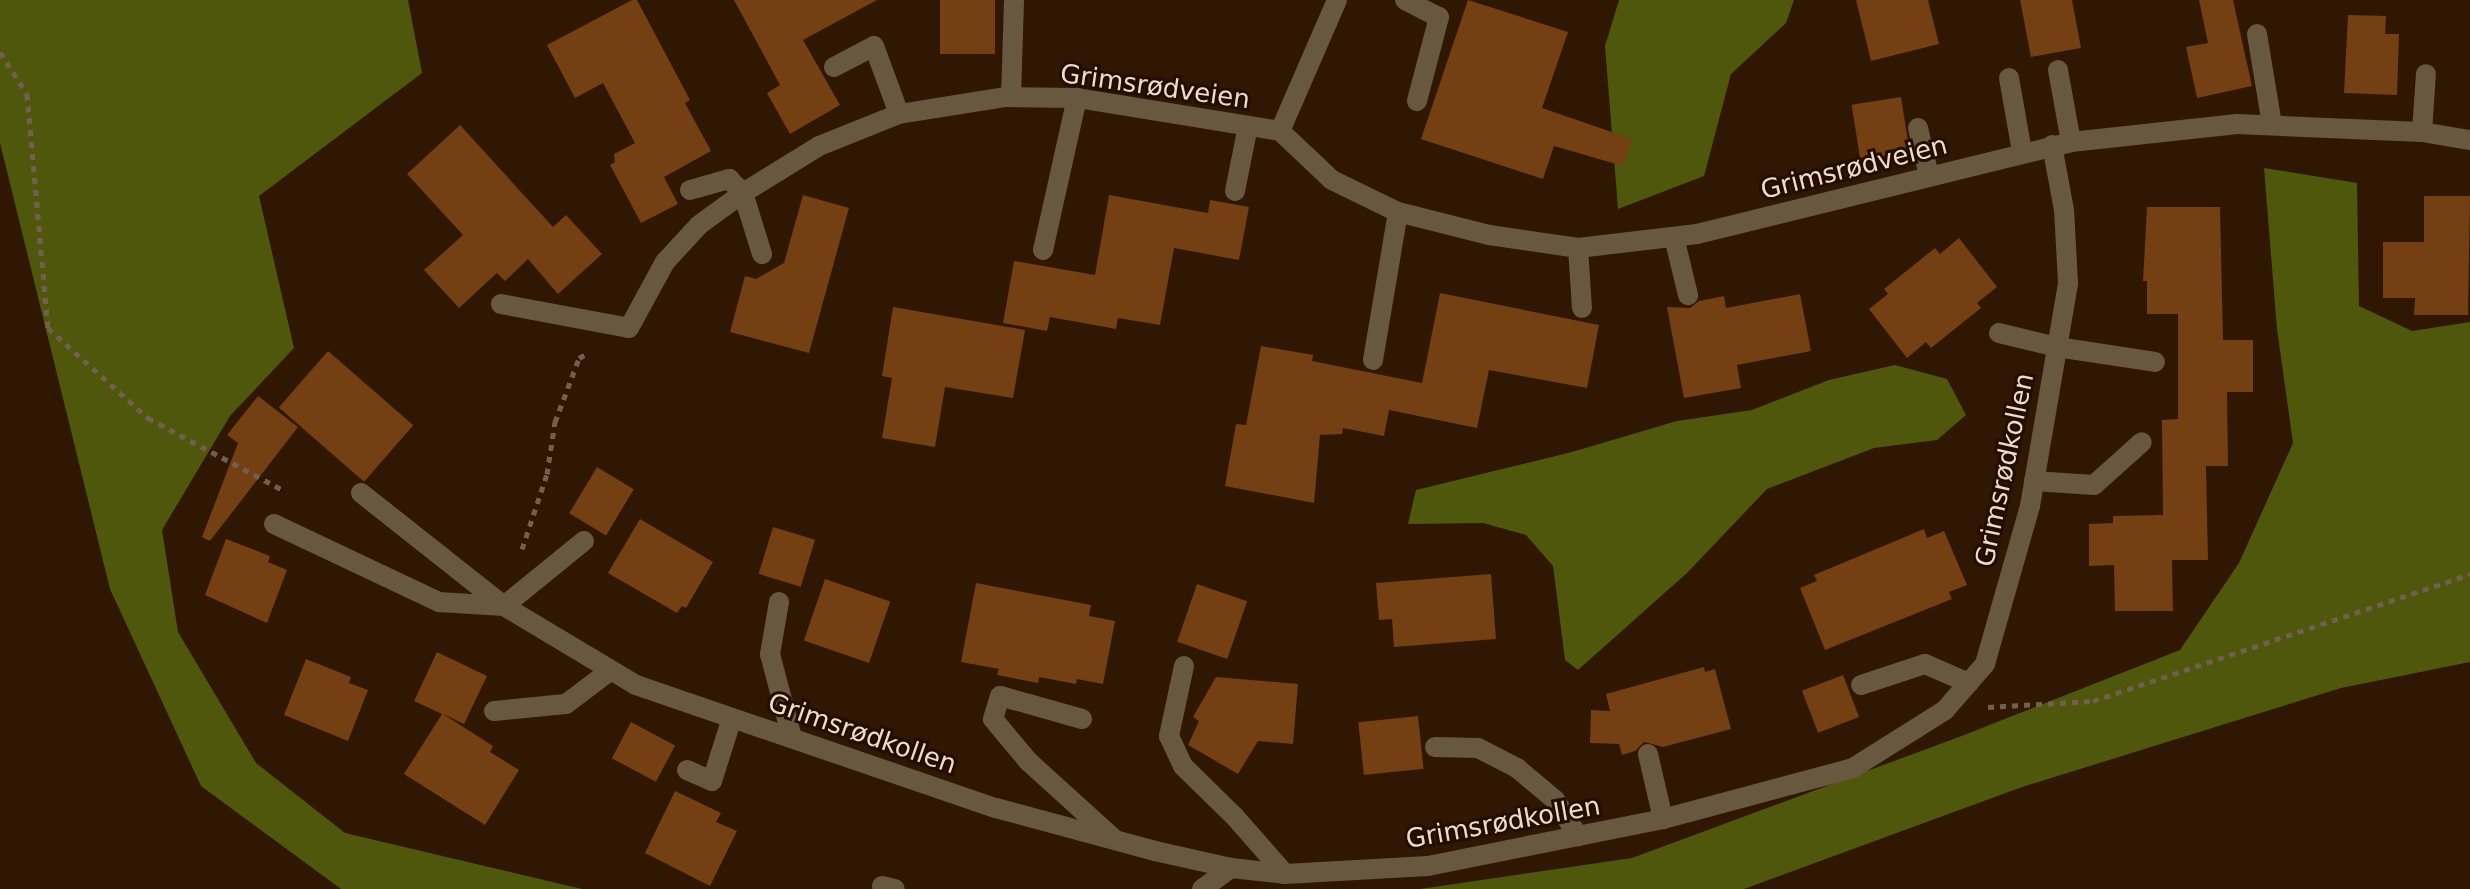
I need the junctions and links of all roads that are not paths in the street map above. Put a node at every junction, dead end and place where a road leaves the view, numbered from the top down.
1 (1014, 0) edge
2 (1337, 0) edge
3 (1405, 0) edge
4 (2257, 34) dead end
5 (834, 67) dead end
6 (2058, 70) dead end
7 (2426, 74) dead end
8 (2009, 78) dead end
9 (1011, 97) junction
10 (1077, 98) junction
11 (1417, 101) dead end
12 (899, 114) junction
13 (2272, 125) junction
14 (1248, 126) junction
15 (1918, 128) dead end
16 (1280, 131) junction
17 (2422, 132) junction
18 (2470, 140) edge
19 (2061, 143) junction
20 (2022, 152) junction
21 (1929, 176) junction
22 (690, 190) dead end
23 (1235, 191) dead end
24 (743, 193) junction
25 (1398, 212) junction
26 (1674, 237) junction
27 (1578, 248) junction
28 (1043, 250) dead end
29 (762, 254) dead end
30 (1688, 295) dead end
31 (501, 304) dead end
32 (1582, 308) dead end
33 (1999, 333) dead end
34 (2057, 347) junction
35 (1373, 360) dead end
36 (2155, 362) dead end
37 (2142, 442) dead end
38 (2034, 481) junction
39 (361, 493) dead end
40 (274, 524) dead end
41 (584, 541) dead end
42 (779, 602) dead end
43 (504, 606) junction
44 (1184, 666) dead end
45 (611, 670) junction
46 (1969, 683) junction
47 (1861, 685) dead end
48 (494, 711) dead end
49 (732, 718) junction
50 (1082, 719) dead end
51 (792, 738) junction
52 (1435, 747) dead end
53 (1648, 754) dead end
54 (687, 770) dead end
55 (1663, 819) junction
56 (1578, 836) junction
57 (1116, 841) junction
58 (1231, 868) junction
59 (1285, 874) junction
60 (1202, 889) edge

1 - 9 street
2 - 16 street, Grimsrødveien
3 - 11 street
4 - 13 street
5 - 12 street
6 - 19 street, Grimsrødkollen
7 - 17 street
8 - 20 street
9 - 10 street, Grimsrødveien
9 - 12 street, Grimsrødveien
10 - 14 street, Grimsrødveien
10 - 28 street
12 - 24 street, Grimsrødveien
13 - 17 street, Grimsrødveien
13 - 19 street, Grimsrødveien
14 - 16 street, Grimsrødveien
14 - 23 street
15 - 21 street
16 - 25 street, Grimsrødveien
17 - 18 street, Grimsrødveien
19 - 20 street, Grimsrødveien
19 - 34 street, Grimsrødkollen
20 - 21 street, Grimsrødveien
21 - 26 street, Grimsrødveien
22 - 24 street
24 - 29 street
24 - 31 street, Grimsrødveien
25 - 27 street, Grimsrødveien
25 - 35 street
26 - 27 street, Grimsrødveien
26 - 30 street
27 - 32 street
33 - 34 street
34 - 36 street
34 - 38 street, Grimsrødkollen
37 - 38 street
38 - 46 street, Grimsrødkollen
39 - 43 street, Grimsrødkollen
40 - 43 street
41 - 43 street
42 - 51 street
43 - 45 street, Grimsrødkollen
44 - 59 street
45 - 48 street
45 - 49 street, Grimsrødkollen
46 - 47 street
46 - 55 street, Grimsrødkollen
49 - 51 street, Grimsrødkollen
49 - 54 street
50 - 57 street
51 - 57 street, Grimsrødkollen
52 - 56 street
53 - 55 street
55 - 56 street, Grimsrødkollen
56 - 59 street, Grimsrødkollen
57 - 58 street, Grimsrødkollen
58 - 59 street, Grimsrødkollen
58 - 60 street

